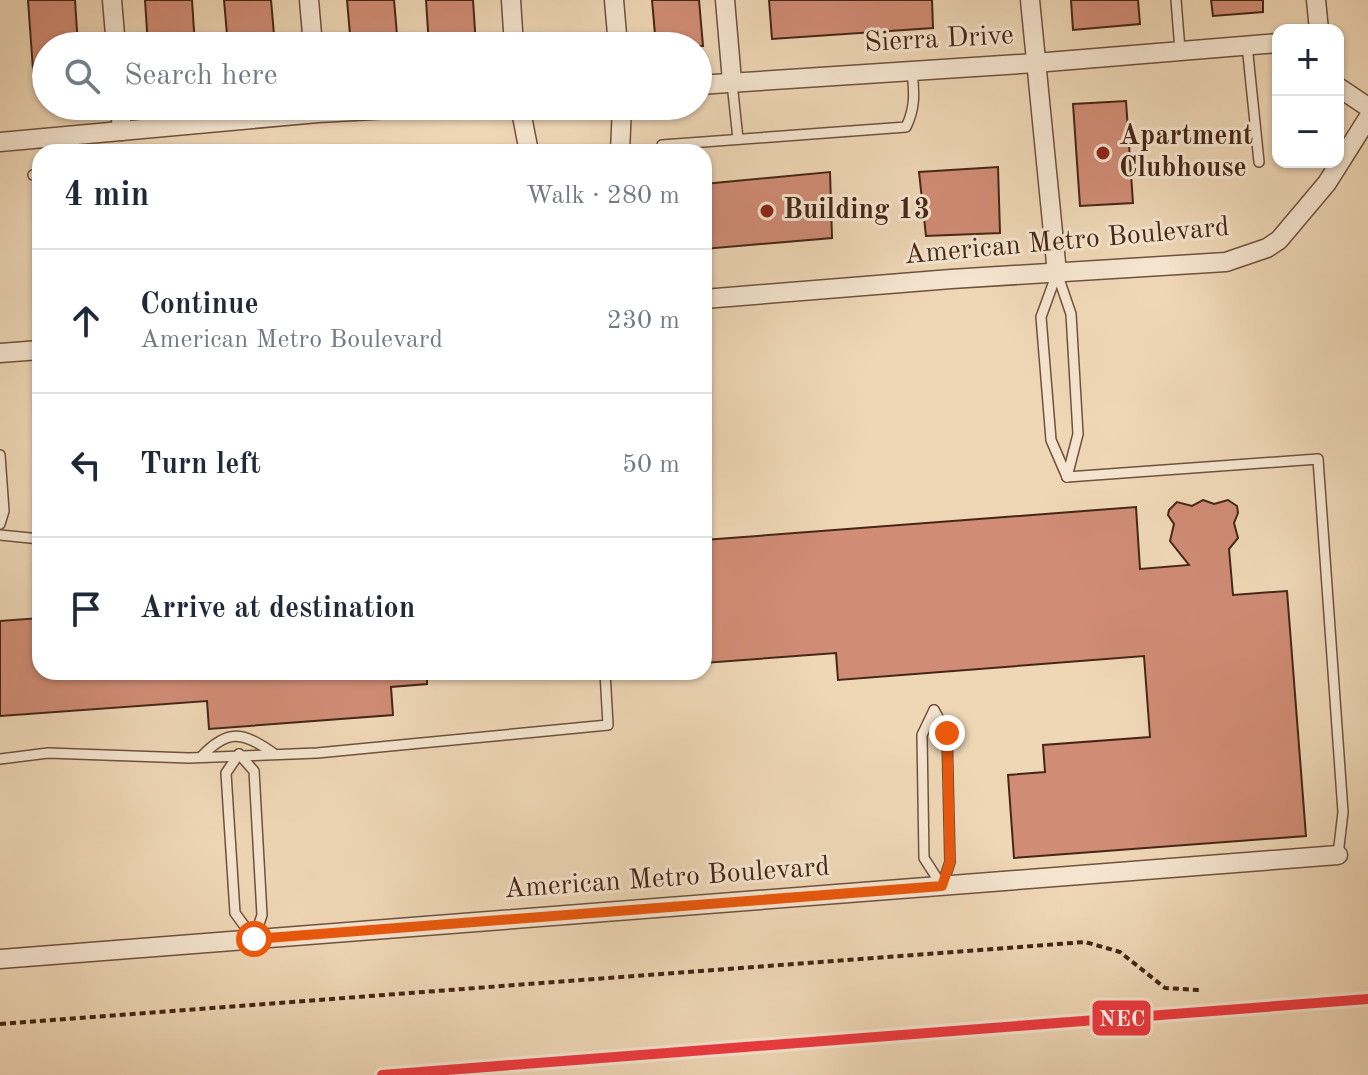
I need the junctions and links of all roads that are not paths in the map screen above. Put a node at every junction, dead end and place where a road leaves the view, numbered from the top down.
1 (112, 0) edge
2 (309, 0) edge
3 (511, 0) edge
4 (614, 0) edge
5 (725, 0) edge
6 (1030, 0) edge
7 (1176, 0) edge
8 (1316, 0) edge
9 (1318, 24) edge
10 (115, 32) edge
11 (312, 32) edge
12 (513, 32) edge
13 (617, 32) edge
14 (1272, 43) edge
15 (1247, 45) junction
16 (1180, 50) junction
17 (1035, 63) junction
18 (912, 70) junction
19 (732, 81) junction
20 (712, 83) edge
21 (1344, 91) edge
22 (1368, 107) edge
23 (1368, 118) edge
24 (121, 120) edge
25 (225, 120) edge
26 (523, 120) edge
27 (621, 120) edge
28 (122, 131) junction
29 (738, 139) junction
30 (0, 142) edge
31 (70, 144) edge
32 (527, 144) edge
33 (620, 144) edge
34 (675, 144) edge
35 (1259, 162) dead end
36 (1057, 273) junction
37 (712, 298) edge
38 (32, 351) edge
39 (0, 353) edge
40 (0, 455) edge
41 (1067, 477) junction
42 (0, 524) edge
43 (0, 535) edge
44 (32, 538) edge
45 (605, 680) edge
46 (273, 753) junction
47 (239, 754) junction
48 (201, 757) junction
49 (0, 759) edge
50 (1338, 855) joint
51 (942, 886) junction
52 (254, 939) junction
53 (0, 959) edge

1 - 10 street
2 - 11 street
3 - 12 street
4 - 13 street
5 - 19 street
6 - 17 street
7 - 16 lane
8 - 9 street
14 - 15 street, Sierra Drive
15 - 16 street, Sierra Drive
15 - 35 lane
16 - 17 street, Sierra Drive
17 - 18 street, Sierra Drive
17 - 36 street
18 - 19 street, Sierra Drive
18 - 29 lane
19 - 20 street, Sierra Drive
19 - 29 lane
21 - 22 street
23 - 36 street, American Metro Boulevard
24 - 28 street
25 - 28 street
26 - 32 street
27 - 33 street
28 - 31 street
29 - 34 lane
30 - 31 street
36 - 37 street, American Metro Boulevard
36 - 41 lane
36 - 41 lane
38 - 39 street
40 - 42 lane
41 - 50 lane
43 - 44 lane
45 - 46 lane
46 - 47 lane
46 - 48 lane
47 - 48 lane
47 - 52 lane
47 - 52 lane
48 - 49 lane
50 - 51 street, American Metro Boulevard
51 - 51 lane
51 - 52 street, American Metro Boulevard
52 - 53 street, American Metro Boulevard

